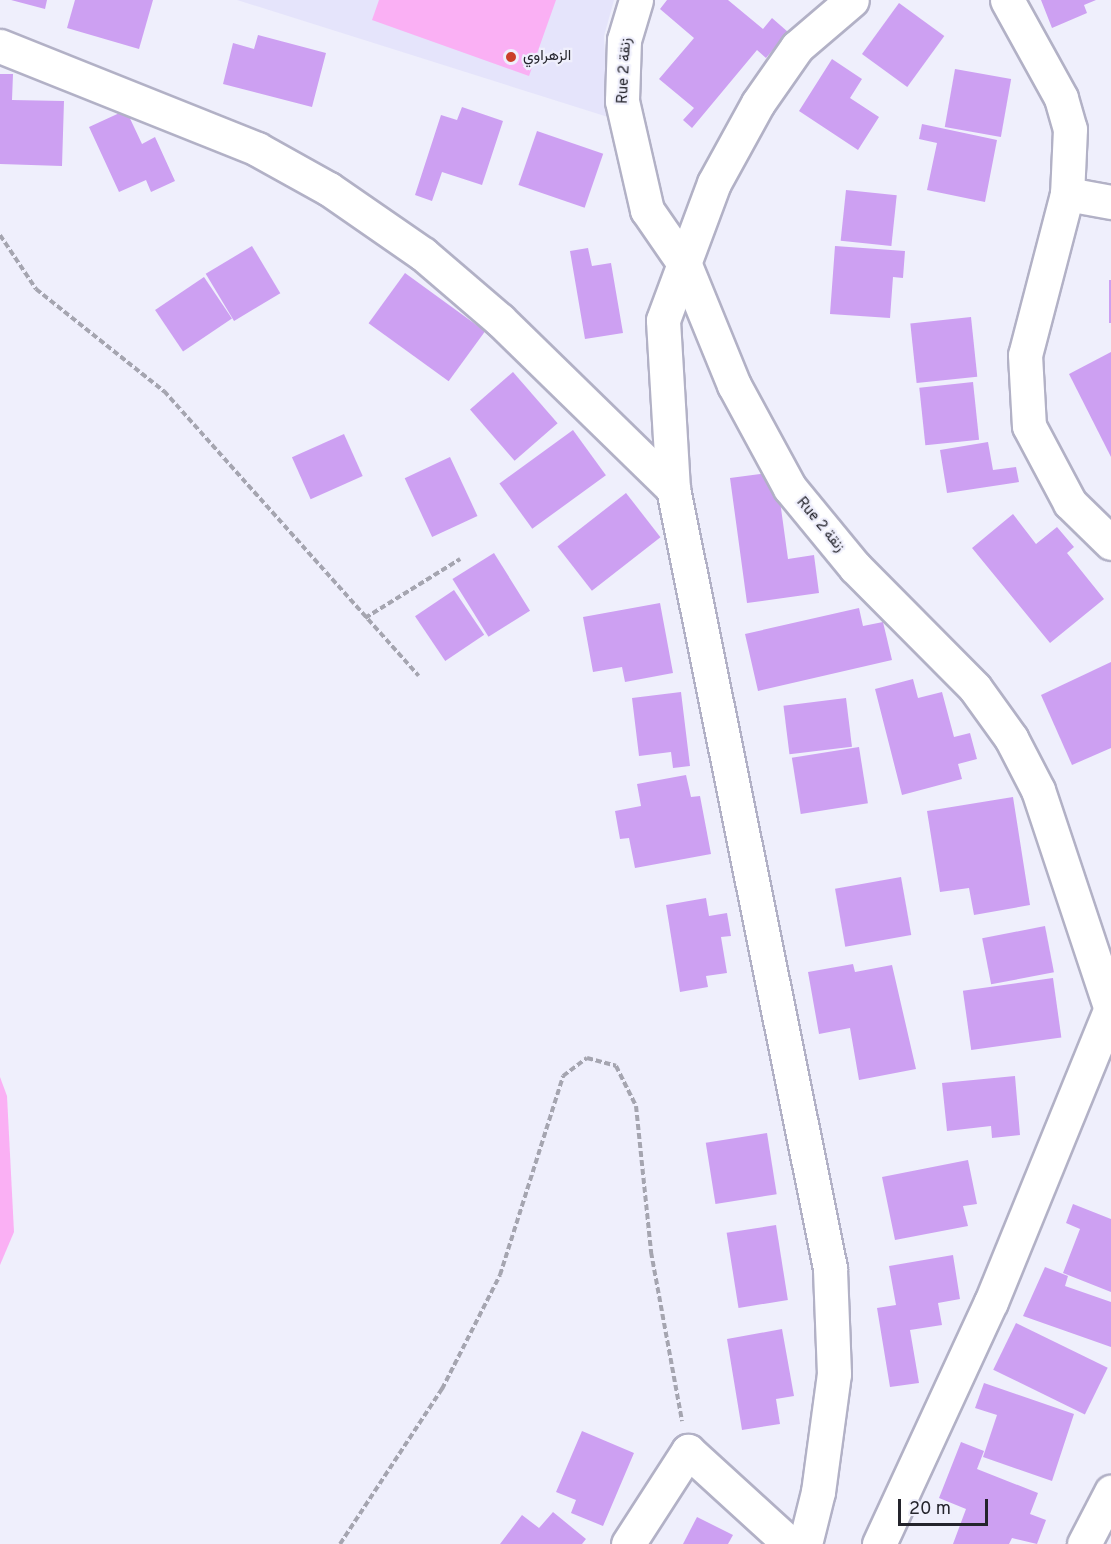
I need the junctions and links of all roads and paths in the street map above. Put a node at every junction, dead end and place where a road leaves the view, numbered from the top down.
1 (636, 0) edge
2 (852, 0) edge
3 (1007, 0) edge
4 (0, 46) edge
5 (1067, 194) junction
6 (1111, 202) edge
7 (0, 235) edge
8 (685, 265) junction
9 (673, 489) junction
10 (1111, 543) edge
11 (460, 559) dead end
12 (365, 618) junction
13 (418, 676) dead end
14 (1111, 1008) edge
15 (688, 1451) junction
16 (1111, 1492) edge
17 (340, 1544) edge
18 (628, 1544) edge
19 (790, 1544) edge
20 (805, 1544) edge
21 (879, 1544) edge
22 (1084, 1544) edge

1 - 8 street, Rue 2 زنقة
2 - 8 street
3 - 5 street
4 - 9 street
5 - 6 street
5 - 10 street
7 - 12 path
8 - 9 street
8 - 14 street, Rue 2 زنقة
9 - 20 street
11 - 12 path
12 - 13 path
14 - 21 street
15 - 17 path
15 - 18 street
15 - 19 street
16 - 22 street

